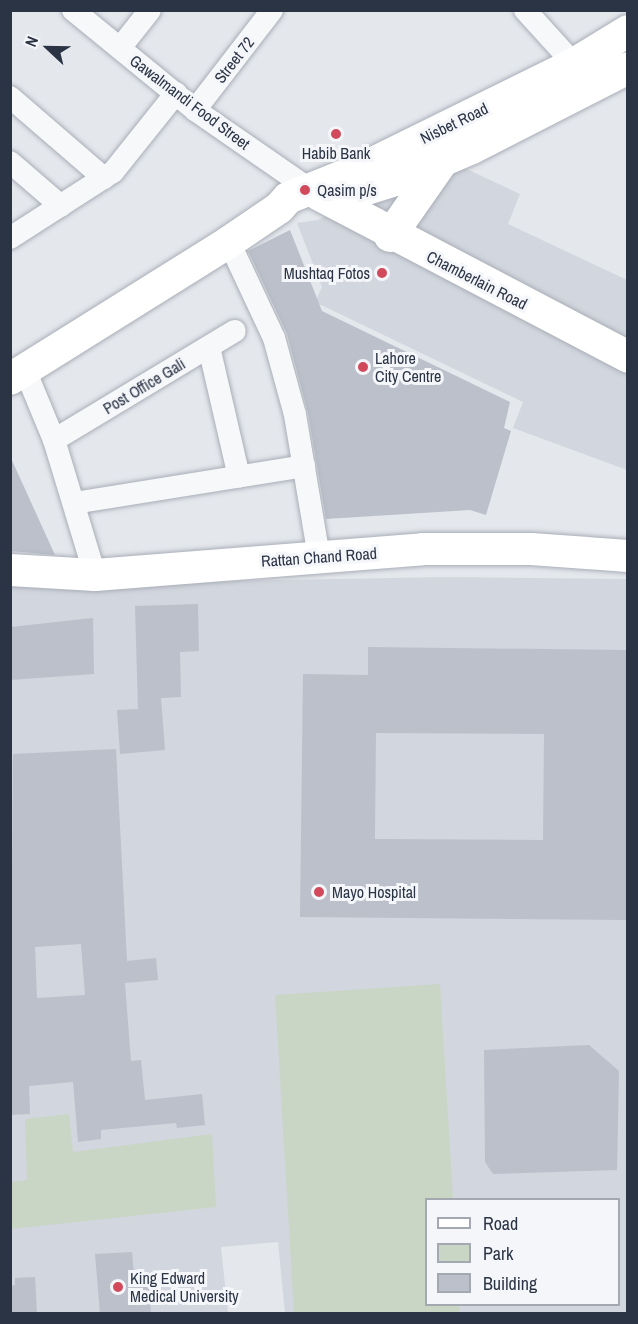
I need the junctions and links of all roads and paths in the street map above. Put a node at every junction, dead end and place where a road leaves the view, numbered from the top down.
1 (150, 10) edge
2 (272, 10) edge
3 (525, 10) edge
4 (77, 12) edge
5 (627, 31) edge
6 (120, 48) junction
7 (574, 64) junction
8 (627, 68) edge
9 (176, 93) junction
10 (10, 97) edge
11 (195, 110) junction
12 (445, 158) junction
13 (16, 175) edge
14 (104, 178) junction
15 (319, 195) junction
16 (61, 206) junction
17 (390, 236) junction
18 (10, 238) edge
19 (229, 242) junction
20 (235, 332) dead end
21 (209, 347) junction
22 (627, 357) edge
23 (17, 375) edge
24 (54, 440) junction
25 (304, 466) junction
26 (239, 477) junction
27 (74, 503) junction
28 (627, 556) edge
29 (319, 557) junction
30 (10, 570) edge
31 (95, 575) junction

1 - 6 street
2 - 11 street, Street 72
3 - 7 street
4 - 6 street, Gawalmandi Food Street
5 - 7 main road, Nisbet Road
6 - 9 street, Gawalmandi Food Street
7 - 15 main road, Nisbet Road
8 - 12 main road, Nisbet Road
9 - 11 street, Gawalmandi Food Street
9 - 14 street
10 - 14 street
11 - 15 street, Gawalmandi Food Street
12 - 15 main road, Nisbet Road
12 - 17 main road
13 - 16 street
14 - 16 street
15 - 17 main road, Chamberlain Road
15 - 19 main road, Nisbet Road
16 - 18 street
17 - 22 main road, Chamberlain Road
19 - 23 main road, Nisbet Road
19 - 25 street
20 - 21 street, Post Office Gali
21 - 24 street, Post Office Gali
21 - 26 street
23 - 24 street
24 - 27 street
25 - 26 street
25 - 29 street
26 - 27 street
27 - 31 street
28 - 29 main road, Rattan Chand Road
29 - 31 main road, Rattan Chand Road
30 - 31 main road, Rattan Chand Road

